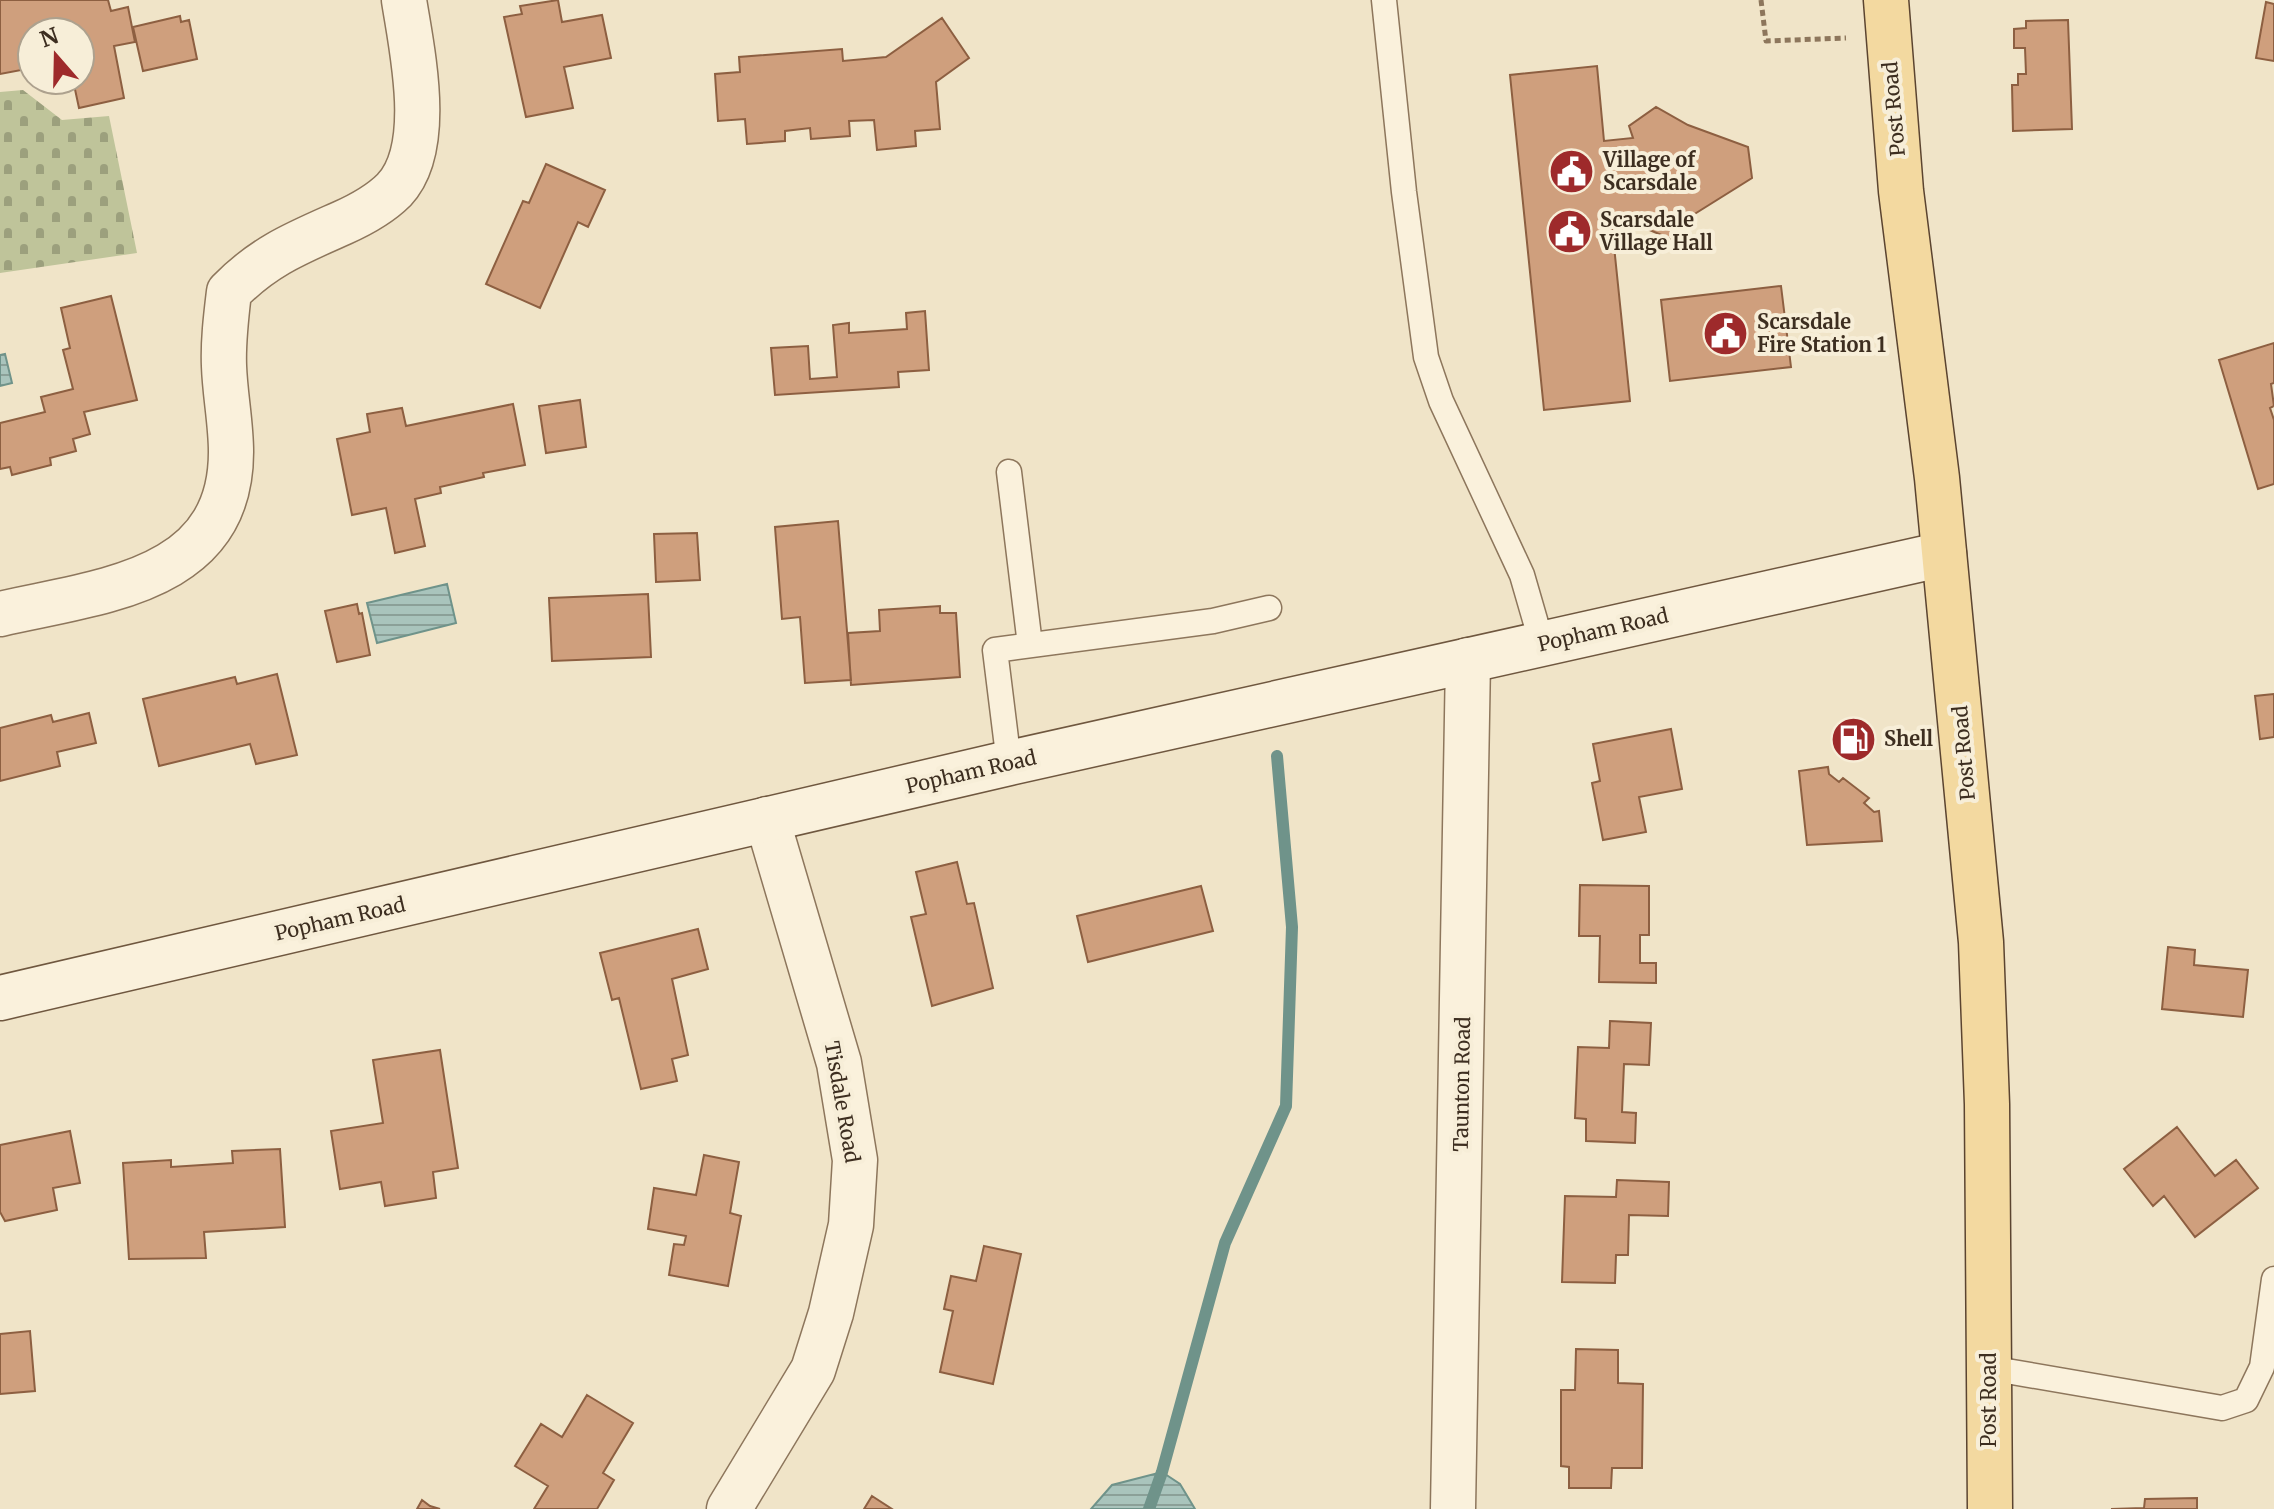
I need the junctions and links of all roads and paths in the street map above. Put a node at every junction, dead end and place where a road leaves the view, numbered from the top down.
1 (404, 0) edge
2 (1384, 0) edge
3 (1761, 0) edge
4 (1886, 18) edge
5 (1009, 472) dead end
6 (1944, 554) junction
7 (1269, 608) dead end
8 (0, 614) edge
9 (1542, 644) junction
10 (1030, 645) junction
11 (1468, 660) junction
12 (1009, 763) junction
13 (767, 819) junction
14 (0, 998) edge
15 (2274, 1279) edge
16 (1989, 1368) junction
17 (729, 1509) edge
18 (1453, 1509) edge
19 (1990, 1509) edge

1 - 8 street
2 - 9 lane
3 - 4 path
4 - 6 main road, Post Road
5 - 10 lane
6 - 9 street, Popham Road
6 - 16 main road, Post Road
7 - 10 lane
9 - 11 street, Popham Road
10 - 12 lane
11 - 12 street, Popham Road
11 - 18 street, Taunton Road
12 - 13 street, Popham Road
13 - 14 street, Popham Road
13 - 17 street, Tisdale Road
15 - 16 lane
16 - 19 main road, Post Road

